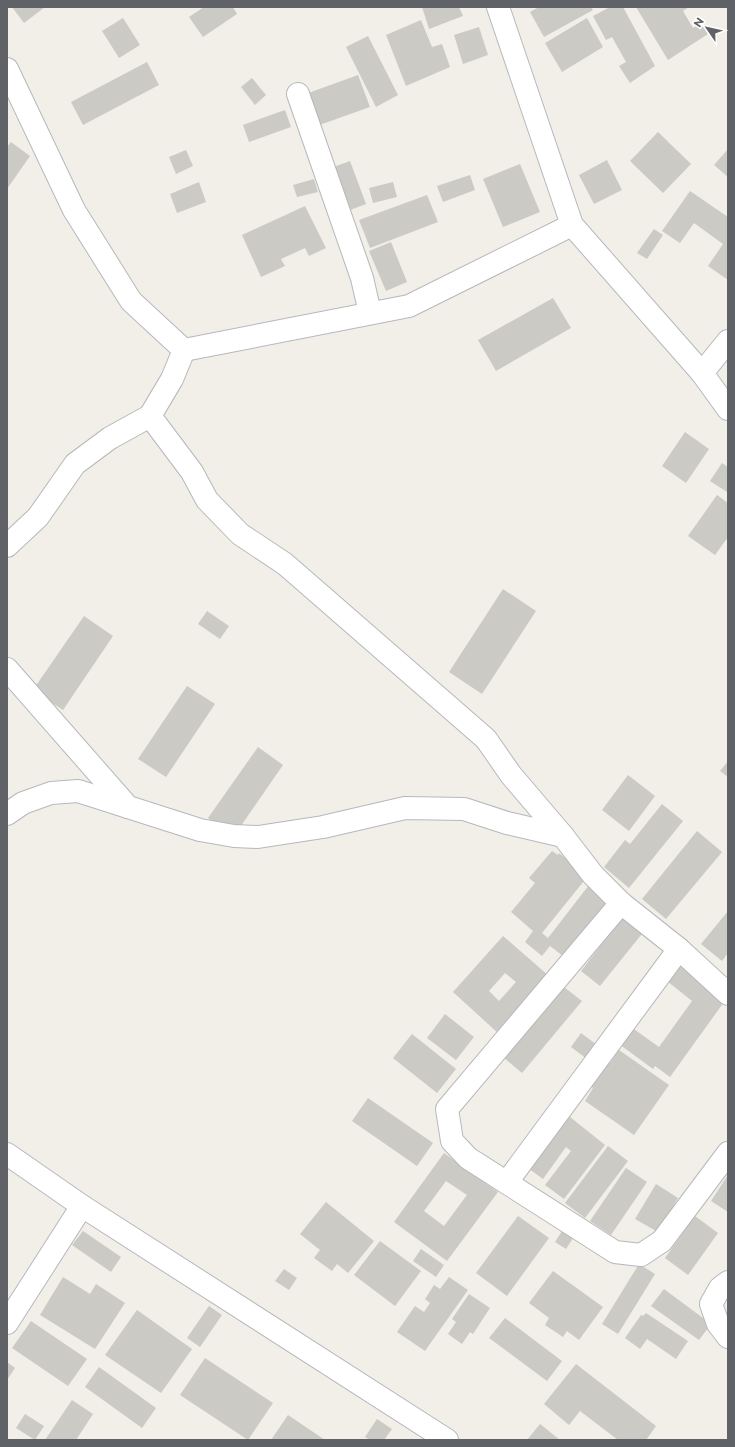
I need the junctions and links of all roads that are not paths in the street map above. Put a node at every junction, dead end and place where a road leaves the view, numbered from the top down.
1 (498, 7) edge
2 (7, 69) edge
3 (298, 94) dead end
4 (572, 225) junction
5 (370, 313) junction
6 (728, 341) edge
7 (184, 350) junction
8 (702, 373) junction
9 (728, 409) edge
10 (150, 416) junction
11 (7, 546) edge
12 (7, 669) edge
13 (128, 807) junction
14 (7, 814) edge
15 (563, 836) junction
16 (621, 903) junction
17 (679, 949) junction
18 (728, 994) edge
19 (728, 1153) edge
20 (7, 1154) edge
21 (507, 1182) junction
22 (82, 1206) junction
23 (728, 1282) edge
24 (7, 1323) edge
25 (728, 1337) edge
26 (448, 1440) edge

1 - 4 street
2 - 7 street
3 - 5 street
4 - 5 street
4 - 8 street
5 - 7 street
6 - 8 street
7 - 10 street
8 - 9 street
10 - 11 street
10 - 15 street
12 - 13 street
13 - 14 street
13 - 15 street
15 - 16 street
16 - 17 street
16 - 21 street
17 - 18 street
17 - 21 street
19 - 21 street
20 - 22 street
22 - 24 street
22 - 26 street
23 - 25 street

